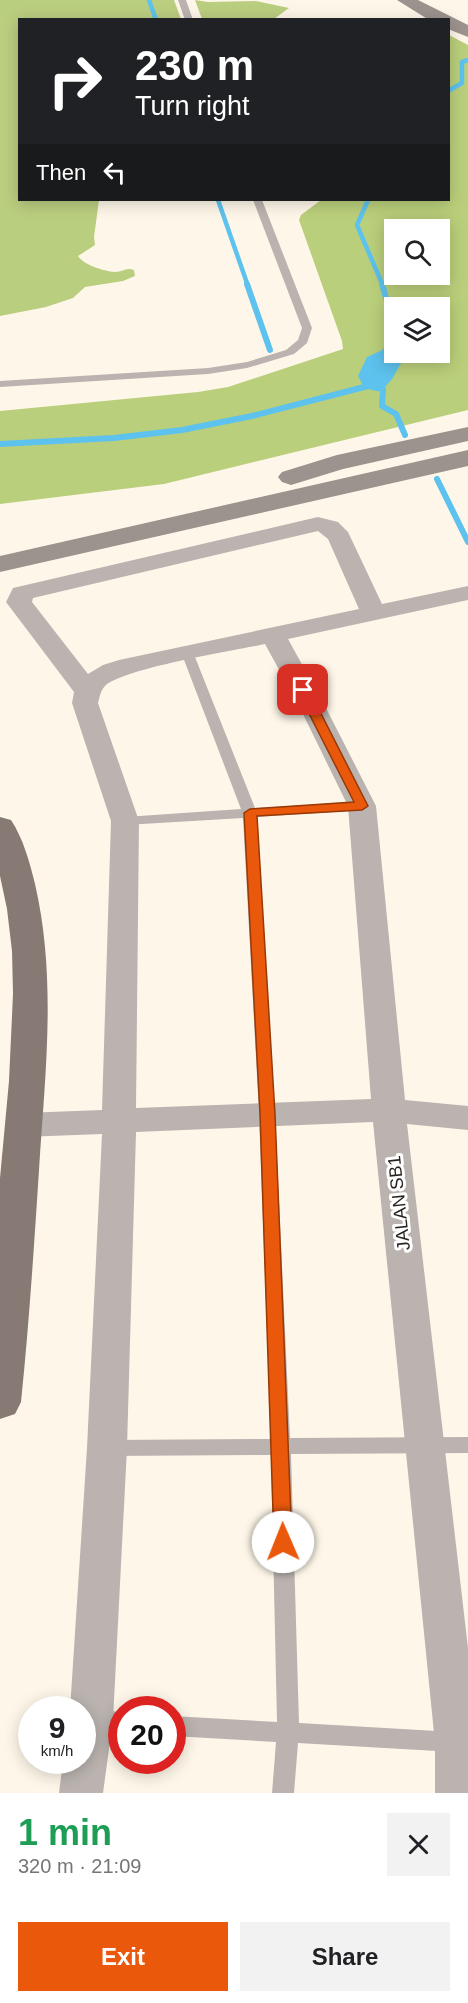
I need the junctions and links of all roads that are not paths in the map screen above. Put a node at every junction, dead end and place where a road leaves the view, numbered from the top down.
1 (182, 0) edge
2 (405, 0) edge
3 (188, 18) edge
4 (439, 18) edge
5 (450, 23) edge
6 (468, 32) edge
7 (257, 201) edge
8 (0, 384) edge
9 (468, 434) edge
10 (468, 443) edge
11 (468, 458) edge
12 (223, 497) junction
13 (0, 547) edge
14 (0, 564) edge
15 (468, 593) edge
16 (373, 613) junction
17 (272, 634) junction
18 (187, 652) junction
19 (87, 691) junction
20 (362, 806) junction
21 (250, 813) junction
22 (125, 821) junction
23 (0, 827) edge
24 (389, 1110) junction
25 (267, 1114) junction
26 (468, 1118) edge
27 (119, 1120) junction
28 (23, 1125) junction
29 (0, 1402) edge
30 (426, 1445) junction
31 (468, 1445) edge
32 (281, 1447) junction
33 (107, 1448) junction
34 (106, 1721) edge
35 (186, 1727) edge
36 (288, 1733) junction
37 (457, 1743) junction
38 (81, 1793) edge
39 (283, 1793) edge
40 (457, 1793) edge

1 - 3 lane
2 - 4 main road
5 - 6 main road
7 - 8 lane
9 - 12 main road
10 - 12 main road
11 - 14 main road
12 - 13 main road
15 - 16 street
16 - 17 street
16 - 19 street
17 - 18 street
17 - 20 street, JALAN SB1
18 - 19 street
18 - 21 lane
19 - 22 street
20 - 21 lane
20 - 24 street, JALAN SB1
21 - 22 lane
21 - 25 lane
22 - 27 street
23 - 28 main road
24 - 25 street
24 - 26 street
24 - 30 street, JALAN SB1
25 - 27 street
25 - 32 lane
27 - 28 street
27 - 33 street
28 - 29 main road
30 - 31 lane
30 - 32 lane
30 - 37 street, JALAN SB1
32 - 33 lane
32 - 36 lane
33 - 34 street
34 - 38 street
35 - 36 lane
36 - 37 lane
36 - 39 lane
37 - 40 street, JALAN SB1

